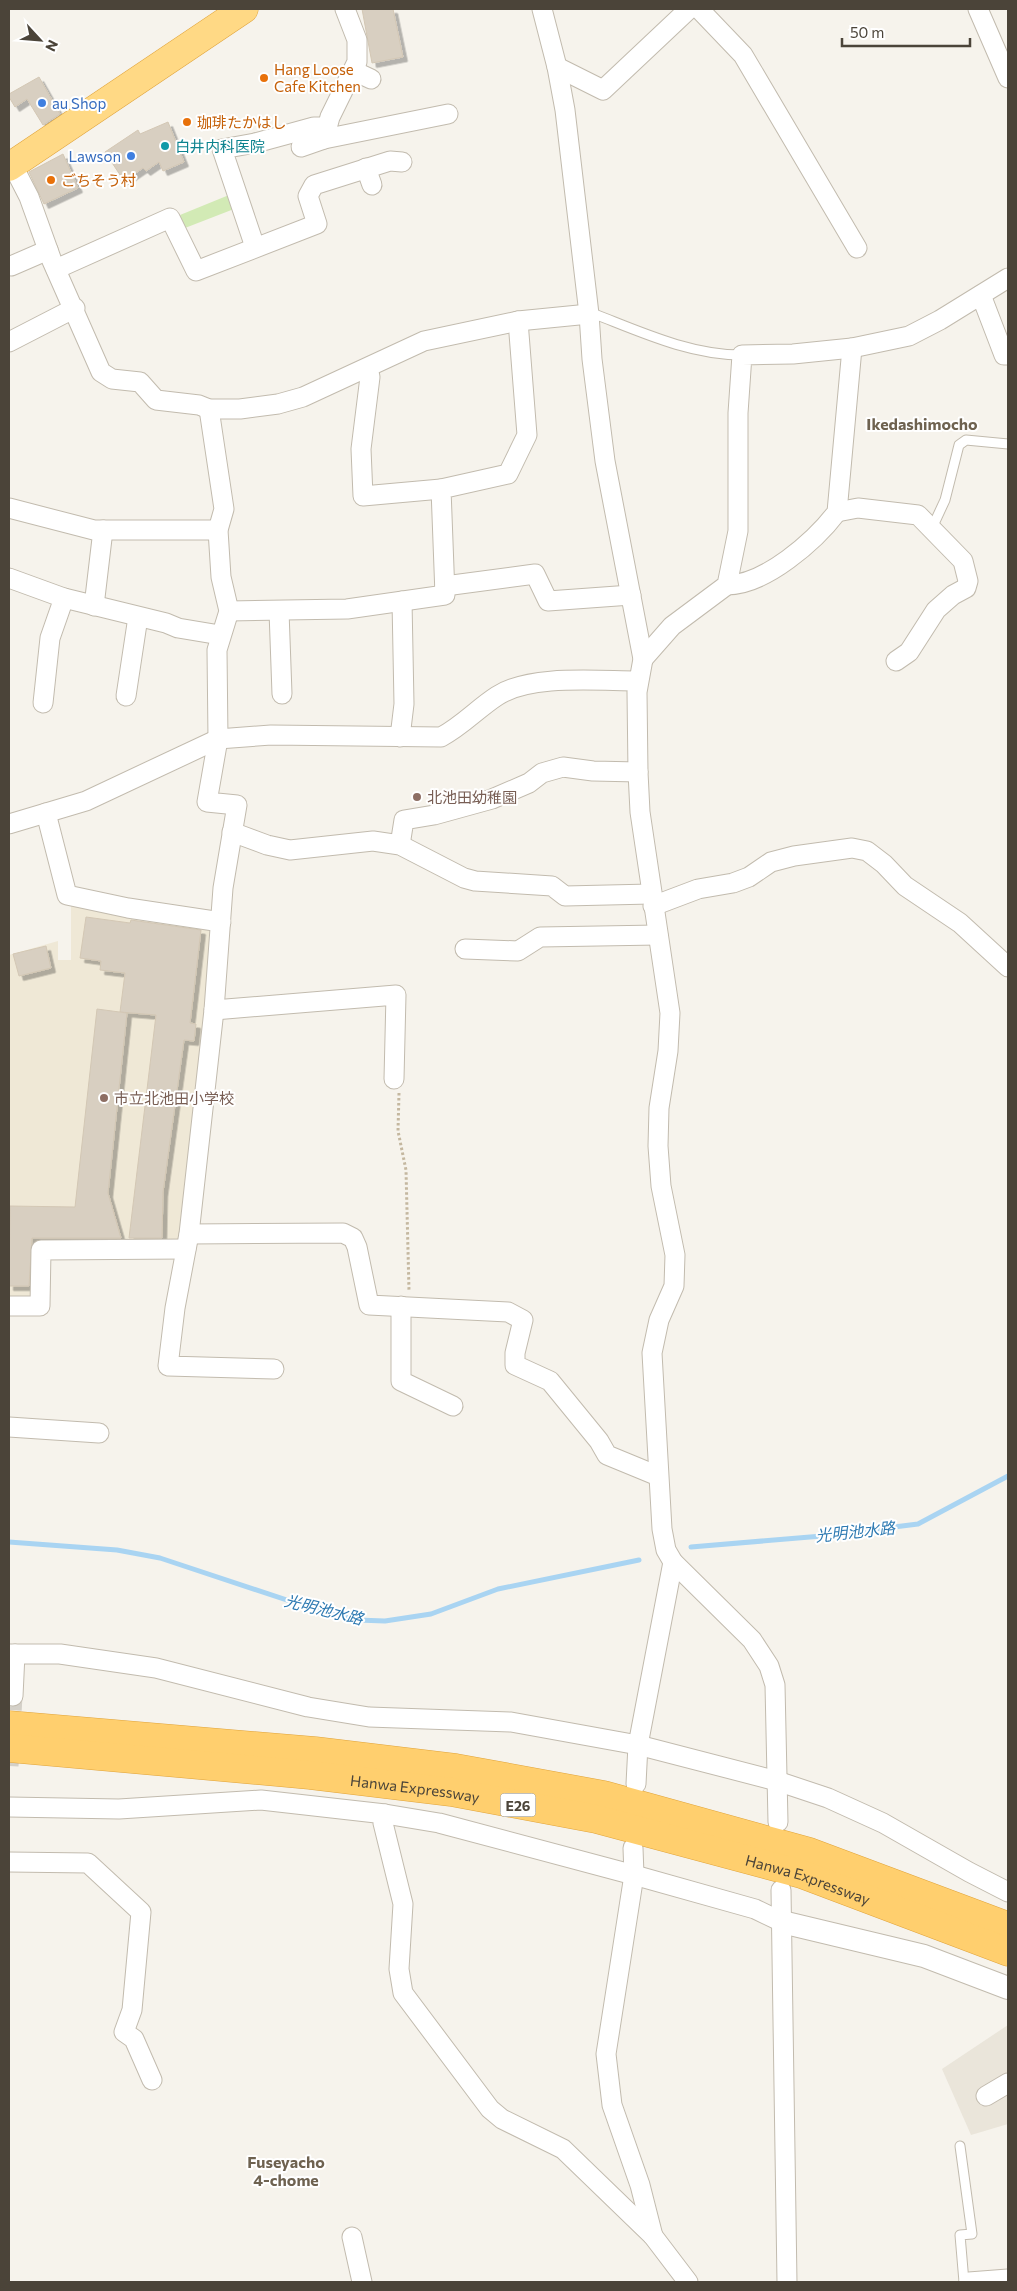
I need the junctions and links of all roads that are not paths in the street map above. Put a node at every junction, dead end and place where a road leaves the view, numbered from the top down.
1 (244, 9) edge
2 (345, 9) edge
3 (542, 9) edge
4 (689, 9) edge
5 (698, 9) edge
6 (978, 9) edge
7 (1001, 41) edge
8 (557, 67) junction
9 (1008, 78) edge
10 (448, 114) dead end
11 (325, 133) junction
12 (301, 147) dead end
13 (402, 162) dead end
14 (11, 166) edge
15 (255, 246) junction
16 (857, 248) dead end
17 (48, 250) junction
18 (11, 266) dead end
19 (56, 269) junction
20 (1008, 278) edge
21 (981, 295) junction
22 (75, 308) junction
23 (589, 314) junction
24 (518, 321) junction
25 (9, 342) edge
26 (852, 348) junction
27 (742, 355) junction
28 (1008, 355) edge
29 (368, 368) junction
30 (208, 409) junction
31 (1008, 444) edge
32 (441, 489) junction
33 (9, 508) edge
34 (837, 512) junction
35 (932, 528) junction
36 (103, 530) junction
37 (218, 530) junction
38 (9, 578) edge
39 (727, 585) junction
40 (444, 586) junction
41 (631, 595) junction
42 (64, 598) junction
43 (402, 601) junction
44 (94, 606) junction
45 (229, 611) junction
46 (279, 611) junction
47 (138, 617) junction
48 (220, 635) junction
49 (643, 659) junction
50 (896, 662) dead end
51 (638, 681) junction
52 (282, 694) dead end
53 (126, 696) dead end
54 (43, 703) dead end
55 (400, 737) junction
56 (218, 740) junction
57 (638, 772) junction
58 (46, 813) junction
59 (9, 824) edge
60 (232, 832) junction
61 (400, 845) junction
62 (652, 900) junction
63 (222, 922) junction
64 (658, 935) junction
65 (464, 949) dead end
66 (1008, 967) edge
67 (214, 1010) junction
68 (394, 1079) road end
69 (187, 1241) junction
70 (9, 1306) edge
71 (405, 1307) junction
72 (274, 1369) dead end
73 (454, 1406) dead end
74 (9, 1427) edge
75 (99, 1433) dead end
76 (658, 1476) junction
77 (672, 1562) junction
78 (12, 1654) edge
79 (13, 1696) dead end
80 (9, 1725) edge
81 (638, 1745) junction
82 (9, 1748) edge
83 (777, 1781) junction
84 (636, 1784) dead end
85 (9, 1807) edge
86 (385, 1814) junction
87 (778, 1822) dead end
88 (633, 1848) dead end
89 (9, 1862) edge
90 (634, 1875) junction
91 (781, 1890) dead end
92 (1008, 1892) edge
93 (782, 1922) junction
94 (1008, 1926) edge
95 (1008, 1952) edge
96 (1008, 1988) edge
97 (152, 2080) dead end
98 (1008, 2083) edge
99 (986, 2096) dead end
100 (960, 2146) dead end
101 (653, 2236) junction
102 (352, 2237) dead end
103 (1004, 2280) edge
104 (362, 2282) edge
105 (688, 2282) edge
106 (788, 2282) edge
107 (964, 2282) edge
108 (969, 2282) edge

1 - 14 highway
2 - 11 street
3 - 8 street
4 - 8 street
5 - 16 street
6 - 7 street
7 - 9 street
8 - 23 street
10 - 11 street
11 - 12 street
11 - 15 street
13 - 15 street
14 - 17 street
15 - 19 street
17 - 18 street
17 - 19 street
19 - 22 street
20 - 21 street
21 - 26 street
21 - 28 street
22 - 25 street
22 - 30 street
23 - 24 street
23 - 27 lane
23 - 41 street
24 - 29 street
24 - 32 street
26 - 27 street
26 - 34 street
27 - 39 street
29 - 30 street
29 - 32 street
30 - 37 street
31 - 35 lane
32 - 40 street
33 - 36 street
34 - 35 street
34 - 39 street
35 - 50 street
36 - 37 street
36 - 44 street
37 - 45 street
38 - 42 street
39 - 49 street
40 - 41 street
40 - 43 street
41 - 49 street
42 - 44 street
42 - 54 street
43 - 46 street
43 - 55 street
44 - 47 street
45 - 46 street
45 - 48 street
46 - 52 street
47 - 48 street
47 - 53 street
48 - 56 street
49 - 51 street
51 - 55 street
51 - 57 street
55 - 56 street
56 - 58 street
56 - 60 street
57 - 61 street
57 - 62 street
58 - 59 street
58 - 63 street
60 - 61 street
60 - 63 street
61 - 62 street
62 - 64 street
62 - 66 street
63 - 67 street
64 - 65 street
64 - 76 street
67 - 68 street
67 - 69 street
69 - 70 street
69 - 71 street
69 - 72 street
71 - 73 street
71 - 76 street
74 - 75 street
76 - 77 street
77 - 81 street
77 - 83 street
78 - 79 street
78 - 81 street
80 - 94 highway, Hanwa Expressway / E26
81 - 83 street
81 - 84 street
82 - 95 highway, Hanwa Expressway / E26
83 - 87 street
83 - 92 street
85 - 86 street
86 - 90 street
86 - 101 street
88 - 90 street
89 - 97 street
90 - 93 street
90 - 101 street
91 - 93 street
93 - 96 street
93 - 106 street
98 - 99 street
100 - 107 lane
101 - 105 street
102 - 104 street
103 - 108 street

